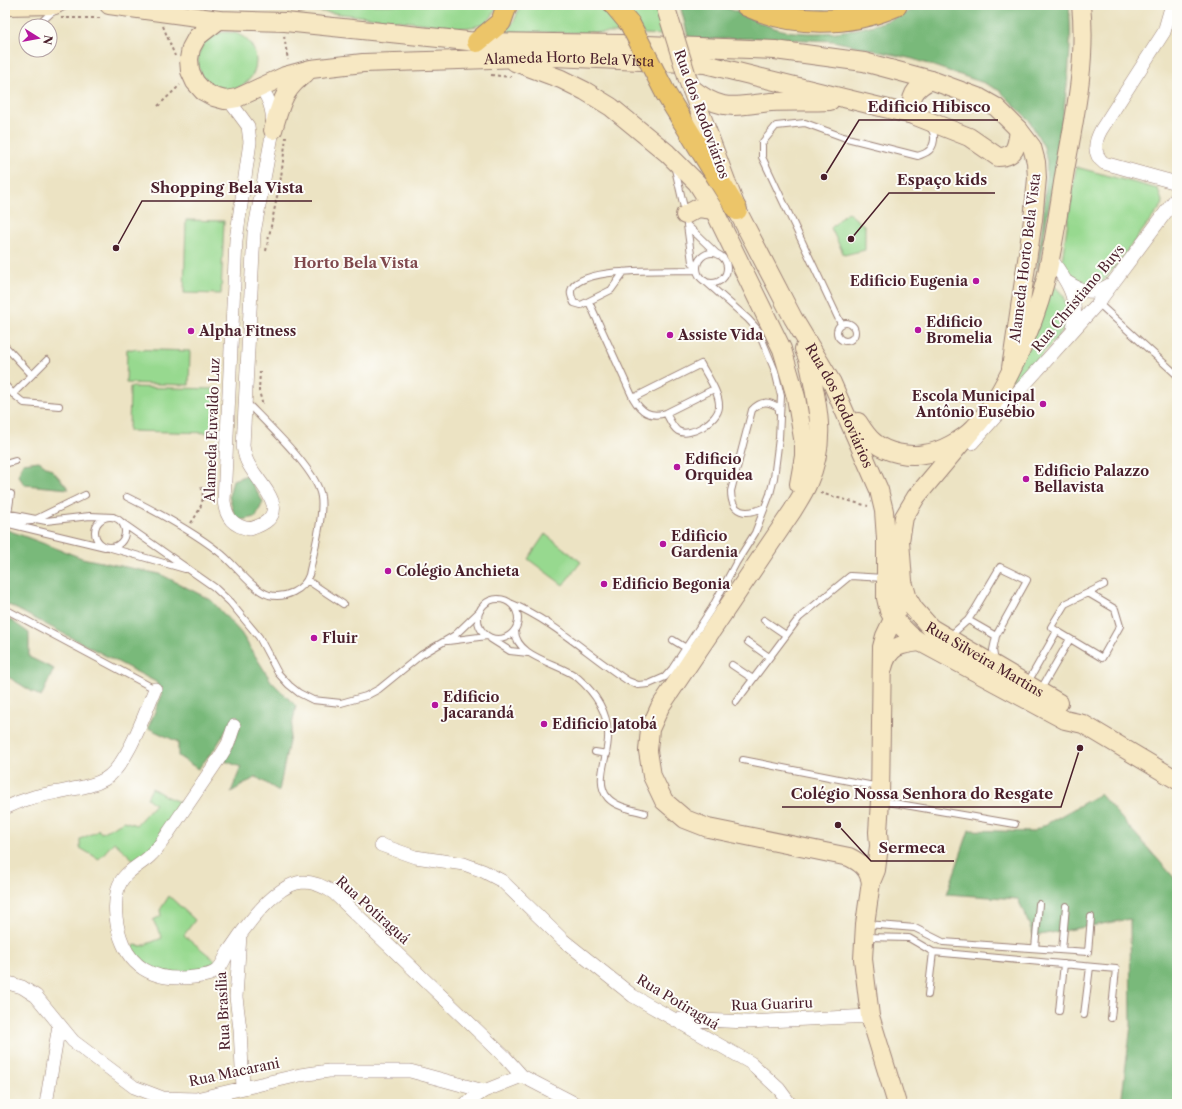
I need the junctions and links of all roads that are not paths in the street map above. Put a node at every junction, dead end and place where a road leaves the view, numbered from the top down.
1 (68, 5) edge
2 (507, 5) edge
3 (614, 5) edge
4 (665, 5) edge
5 (747, 5) edge
6 (896, 5) edge
7 (1081, 5) edge
8 (5, 6) edge
9 (1170, 11) dead end
10 (58, 12) edge
11 (109, 12) edge
12 (46, 18) edge
13 (219, 20) junction
14 (477, 42) junction
15 (501, 58) junction
16 (311, 69) junction
17 (931, 80) junction
18 (689, 83) junction
19 (261, 88) junction
20 (228, 100) junction
21 (852, 100) junction
22 (913, 115) junction
23 (1019, 130) junction
24 (280, 132) junction
25 (667, 153) junction
26 (1177, 183) edge
27 (1177, 197) edge
28 (714, 210) junction
29 (737, 210) junction
30 (686, 220) junction
31 (718, 255) junction
32 (1050, 257) junction
33 (737, 259) junction
34 (697, 270) junction
35 (624, 272) junction
36 (773, 280) junction
37 (705, 281) junction
38 (1115, 281) junction
39 (1067, 282) junction
40 (589, 302) junction
41 (1098, 303) junction
42 (793, 318) junction
43 (841, 324) dead end
44 (1073, 330) junction
45 (5, 346) edge
46 (47, 360) dead end
47 (1011, 368) junction
48 (32, 375) junction
49 (1177, 375) edge
50 (832, 383) junction
51 (5, 384) edge
52 (714, 389) junction
53 (13, 394) junction
54 (633, 398) junction
55 (246, 401) junction
56 (60, 406) dead end
57 (666, 412) junction
58 (780, 422) junction
59 (973, 429) junction
60 (15, 461) dead end
61 (945, 463) junction
62 (5, 464) edge
63 (5, 493) edge
64 (85, 495) dead end
65 (127, 498) dead end
66 (765, 507) junction
67 (792, 510) junction
68 (6, 515) edge
69 (113, 517) junction
70 (37, 519) junction
71 (121, 522) junction
72 (5, 524) edge
73 (108, 547) junction
74 (192, 572) junction
75 (307, 580) junction
76 (894, 580) junction
77 (1104, 586) dead end
78 (1088, 593) junction
79 (510, 603) junction
80 (343, 604) dead end
81 (5, 609) edge
82 (480, 611) junction
83 (893, 618) junction
84 (764, 620) dead end
85 (968, 620) junction
86 (1057, 631) junction
87 (514, 632) junction
88 (786, 635) junction
89 (996, 636) junction
90 (488, 637) junction
91 (947, 638) junction
92 (1070, 639) junction
93 (673, 640) dead end
94 (444, 642) junction
95 (748, 642) dead end
96 (920, 642) junction
97 (686, 648) junction
98 (529, 654) junction
99 (769, 657) junction
100 (732, 665) dead end
101 (996, 667) junction
102 (881, 677) junction
103 (753, 679) junction
104 (1033, 688) junction
105 (155, 689) joint
106 (736, 702) dead end
107 (1083, 724) junction
108 (234, 726) dead end
109 (595, 752) dead end
110 (607, 754) junction
111 (744, 760) dead end
112 (1177, 780) edge
113 (880, 794) junction
114 (5, 808) edge
115 (645, 813) dead end
116 (1015, 824) dead end
117 (878, 832) junction
118 (381, 845) dead end
119 (849, 856) junction
120 (871, 882) junction
121 (1039, 904) dead end
122 (1066, 906) dead end
123 (1091, 917) dead end
124 (864, 930) junction
125 (241, 933) junction
126 (1035, 948) junction
127 (1062, 950) junction
128 (933, 952) junction
129 (1064, 964) junction
130 (1090, 967) junction
131 (5, 982) edge
132 (928, 995) dead end
133 (1059, 1011) dead end
134 (1084, 1015) dead end
135 (870, 1016) junction
136 (1111, 1018) dead end
137 (675, 1019) junction
138 (59, 1025) junction
139 (522, 1076) junction
140 (243, 1088) junction
141 (484, 1091) junction
142 (46, 1104) edge
143 (465, 1104) edge
144 (576, 1104) edge
145 (790, 1104) edge
146 (897, 1104) edge

1 - 12 lane
2 - 14 main road
3 - 29 main road, bridge
4 - 18 main road, Rua dos Rodoviários, bridge
5 - 6 highway
7 - 32 main road, Rua dos Rodoviários
8 - 10 main road
9 - 26 street
11 - 13 main road, Alameda Horto Bela Vista
13 - 14 main road, Alameda Horto Bela Vista
13 - 20 main road
14 - 17 main road, Alameda Horto Bela Vista
15 - 16 main road, Alameda Horto Bela Vista
15 - 21 main road, Alameda Horto Bela Vista
15 - 25 main road
16 - 19 main road, Alameda Horto Bela Vista
16 - 24 main road
17 - 22 main road
17 - 23 main road, Alameda Horto Bela Vista
18 - 21 main road
18 - 29 main road, Rua dos Rodoviários
19 - 20 main road, Alameda Horto Bela Vista
19 - 24 street, Alameda Euvaldo Luz
20 - 55 street, Alameda Euvaldo Luz
21 - 22 main road, Alameda Horto Bela Vista
22 - 23 main road, Alameda Horto Bela Vista
22 - 43 lane
23 - 47 main road, Alameda Horto Bela Vista
24 - 55 street, Alameda Euvaldo Luz
25 - 28 main road
25 - 30 lane
27 - 38 street, Rua Christiano Buys
28 - 30 main road
28 - 33 main road
29 - 36 main road, Rua dos Rodoviários
30 - 31 lane
30 - 34 lane
31 - 34 lane
31 - 37 lane
32 - 39 street
32 - 47 main road, Rua dos Rodoviários
33 - 36 main road
33 - 67 main road
34 - 35 lane
34 - 37 lane
35 - 40 lane
35 - 40 lane
36 - 42 main road, Rua dos Rodoviários
37 - 58 lane
38 - 39 street
38 - 41 street, Rua Christiano Buys
39 - 44 street
40 - 54 lane
41 - 44 street, Rua Christiano Buys
41 - 49 lane
42 - 50 main road, Rua dos Rodoviários
42 - 67 main road
44 - 61 street, Rua Christiano Buys
45 - 48 lane
46 - 48 lane
47 - 59 main road, Rua dos Rodoviários
48 - 53 lane
50 - 59 main road
50 - 76 main road, Rua dos Rodoviários
51 - 53 lane
52 - 54 lane
52 - 57 lane
52 - 57 lane
53 - 56 lane
54 - 57 lane
55 - 75 lane
58 - 66 lane
58 - 66 lane
59 - 61 main road, Rua dos Rodoviários
60 - 62 lane
61 - 76 main road, Rua dos Rodoviários
63 - 68 lane
64 - 70 lane
65 - 75 lane
66 - 97 lane
67 - 119 main road
68 - 70 lane
69 - 70 lane
69 - 71 lane
69 - 73 lane
71 - 73 lane
71 - 74 lane
72 - 73 lane
73 - 74 lane
74 - 94 lane
75 - 80 lane
76 - 83 main road, Rua dos Rodoviários
76 - 88 lane
76 - 91 main road, Rua Silveira Martins
77 - 78 lane
78 - 86 lane
78 - 92 lane
79 - 82 lane
79 - 87 lane
79 - 97 lane
81 - 105 lane
82 - 90 lane
82 - 94 lane
83 - 96 main road, Rua Silveira Martins
83 - 102 main road, Rua dos Rodoviários
84 - 88 lane
85 - 89 lane
85 - 89 lane
85 - 91 lane
86 - 92 lane
86 - 104 lane
87 - 90 lane
87 - 98 lane
88 - 99 lane
89 - 101 lane
90 - 94 lane
90 - 98 lane
91 - 101 main road, Rua Silveira Martins
92 - 104 lane
93 - 97 lane
95 - 99 lane
96 - 102 main road
96 - 107 main road, Rua Silveira Martins
98 - 110 lane
99 - 103 lane
100 - 103 lane
101 - 104 main road, Rua Silveira Martins
102 - 113 main road, Rua dos Rodoviários
103 - 106 lane
104 - 107 main road, Rua Silveira Martins
105 - 114 street
107 - 112 main road, Rua Silveira Martins
108 - 125 street, Rua Potiraguá
109 - 110 lane
110 - 115 lane
111 - 113 lane
113 - 116 lane
113 - 117 main road, Rua dos Rodoviários
117 - 119 main road
117 - 120 main road, Rua dos Rodoviários
118 - 137 street, Rua Potiraguá
119 - 120 main road
120 - 124 main road, Rua dos Rodoviários
121 - 126 lane
122 - 127 lane
123 - 127 lane
124 - 126 lane
124 - 128 lane
124 - 135 main road, Rua dos Rodoviários
125 - 139 street, Rua Potiraguá
125 - 140 street, Rua Brasília
126 - 127 lane
128 - 129 lane
128 - 132 lane
129 - 130 lane
129 - 133 lane
130 - 134 lane
130 - 136 lane
131 - 138 street, Rua Macarani
135 - 137 street, Rua Guariru
135 - 146 main road, Rua dos Rodoviários
137 - 145 street, Rua Potiraguá
138 - 140 street, Rua Macarani
138 - 142 street
139 - 141 street
139 - 144 street, Rua Potiraguá
140 - 141 street, Rua Macarani
141 - 143 street

